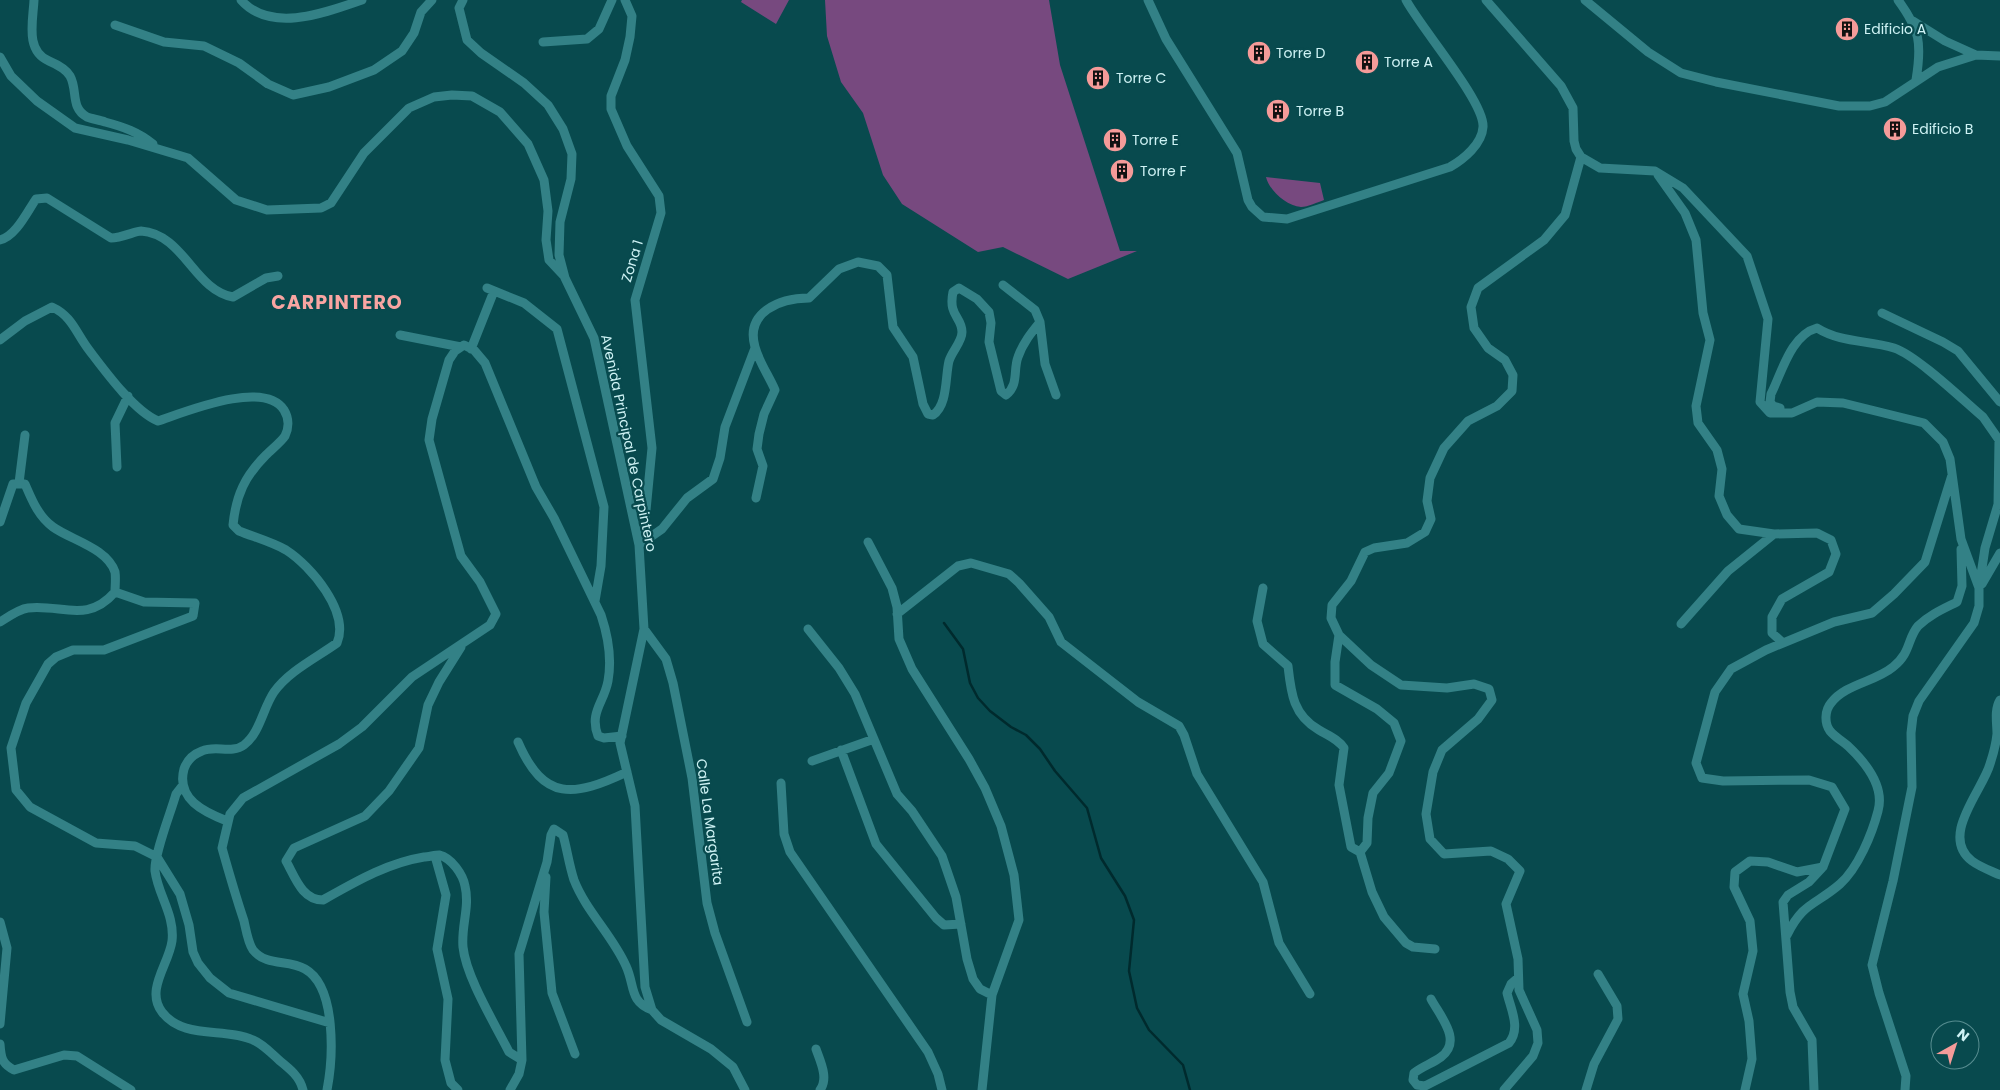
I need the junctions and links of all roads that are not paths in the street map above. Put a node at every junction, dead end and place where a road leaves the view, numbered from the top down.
1 (34, 0) edge
2 (241, 0) edge
3 (362, 0) edge
4 (432, 0) edge
5 (462, 0) edge
6 (612, 0) edge
7 (625, 0) edge
8 (1148, 0) edge
9 (1406, 0) edge
10 (1486, 0) edge
11 (1585, 0) edge
12 (1898, 0) edge
13 (1913, 20) junction
14 (115, 25) dead end
15 (543, 42) dead end
16 (1976, 55) junction
17 (2000, 56) edge
18 (0, 57) edge
19 (1916, 80) junction
20 (157, 148) junction
21 (1581, 156) junction
22 (1655, 171) junction
23 (0, 240) edge
24 (278, 276) dead end
25 (565, 278) junction
26 (1003, 285) dead end
27 (1882, 313) dead end
28 (1040, 322) junction
29 (400, 335) dead end
30 (0, 340) edge
31 (461, 347) junction
32 (755, 348) junction
33 (471, 349) junction
34 (1056, 395) dead end
35 (128, 396) junction
36 (2000, 402) edge
37 (1780, 408) dead end
38 (25, 435) dead end
39 (117, 467) dead end
40 (1952, 473) junction
41 (19, 483) junction
42 (756, 498) dead end
43 (1999, 502) edge
44 (0, 522) edge
45 (1774, 534) junction
46 (1961, 539) junction
47 (868, 542) dead end
48 (638, 546) junction
49 (2000, 553) edge
50 (1263, 588) dead end
51 (1979, 588) junction
52 (115, 592) junction
53 (594, 602) junction
54 (897, 614) junction
55 (0, 622) edge
56 (1681, 624) dead end
57 (644, 629) junction
58 (808, 629) dead end
59 (1339, 635) junction
60 (1783, 643) junction
61 (462, 645) junction
62 (2000, 700) edge
63 (622, 736) junction
64 (874, 739) junction
65 (518, 742) dead end
66 (842, 750) junction
67 (812, 761) dead end
68 (627, 772) junction
69 (781, 783) dead end
70 (183, 785) junction
71 (228, 821) junction
72 (1360, 852) junction
73 (435, 856) junction
74 (158, 857) junction
75 (548, 862) junction
76 (1823, 867) junction
77 (2000, 875) edge
78 (0, 922) edge
79 (961, 924) junction
80 (1787, 936) junction
81 (1435, 949) dead end
82 (1598, 974) dead end
83 (1518, 978) junction
84 (1310, 994) dead end
85 (992, 995) junction
86 (1431, 999) dead end
87 (652, 1010) junction
88 (747, 1022) dead end
89 (330, 1023) junction
90 (0, 1024) edge
91 (0, 1044) edge
92 (816, 1049) dead end
93 (575, 1054) dead end
94 (522, 1060) junction
95 (940, 1089) edge
96 (131, 1090) edge
97 (303, 1090) edge
98 (327, 1090) edge
99 (458, 1090) edge
100 (510, 1090) edge
101 (744, 1090) edge
102 (820, 1090) edge
103 (982, 1090) edge
104 (1504, 1090) edge
105 (1586, 1090) edge
106 (1745, 1090) edge
107 (1814, 1090) edge
108 (1905, 1090) edge

1 - 20 street
2 - 3 street
4 - 14 street
5 - 25 street, Avenida Principal de Carpintero
6 - 15 street
7 - 48 street, Zona 1
8 - 9 street
10 - 21 street
11 - 19 street
12 - 13 street
13 - 16 street
13 - 19 street
16 - 17 street
16 - 19 street
18 - 20 street
20 - 25 street
21 - 22 street
21 - 59 street
22 - 40 street
22 - 45 street
23 - 24 street
25 - 48 street, Avenida Principal de Carpintero
26 - 28 street
27 - 36 street
28 - 32 street
28 - 34 street
29 - 31 street
30 - 35 street
31 - 33 street
31 - 61 street
32 - 42 street
32 - 48 street
33 - 53 street
33 - 53 street
35 - 39 street
35 - 70 street
37 - 43 street
38 - 41 street
40 - 46 street
40 - 60 street
41 - 44 street
41 - 52 street
43 - 51 street
45 - 56 street
45 - 60 street
46 - 51 street
46 - 80 street
47 - 54 street
48 - 57 street, Avenida Principal de Carpintero
49 - 51 street
50 - 72 street
51 - 108 street
52 - 55 street
52 - 74 street
53 - 63 street
54 - 84 street
54 - 85 street
57 - 63 street, Avenida Principal de Carpintero
57 - 88 street, Calle La Margarita
58 - 64 street
59 - 72 street
59 - 83 street
60 - 76 street
61 - 71 street
61 - 73 street
62 - 77 street
63 - 68 street, Avenida Principal de Carpintero
64 - 66 street
64 - 79 street
65 - 68 street
66 - 67 street
66 - 79 street
68 - 87 street, Avenida Principal de Carpintero
69 - 95 street
70 - 71 street
70 - 74 street
71 - 89 street
72 - 81 street
73 - 94 street
73 - 99 street
74 - 89 street
74 - 97 street
75 - 87 street
75 - 93 street
75 - 94 street
76 - 80 street
76 - 106 street
78 - 90 street
79 - 85 street
80 - 107 street
82 - 105 street
83 - 86 street
83 - 104 street
85 - 103 street
87 - 101 street
89 - 98 street
91 - 96 street
92 - 102 street
94 - 100 street

